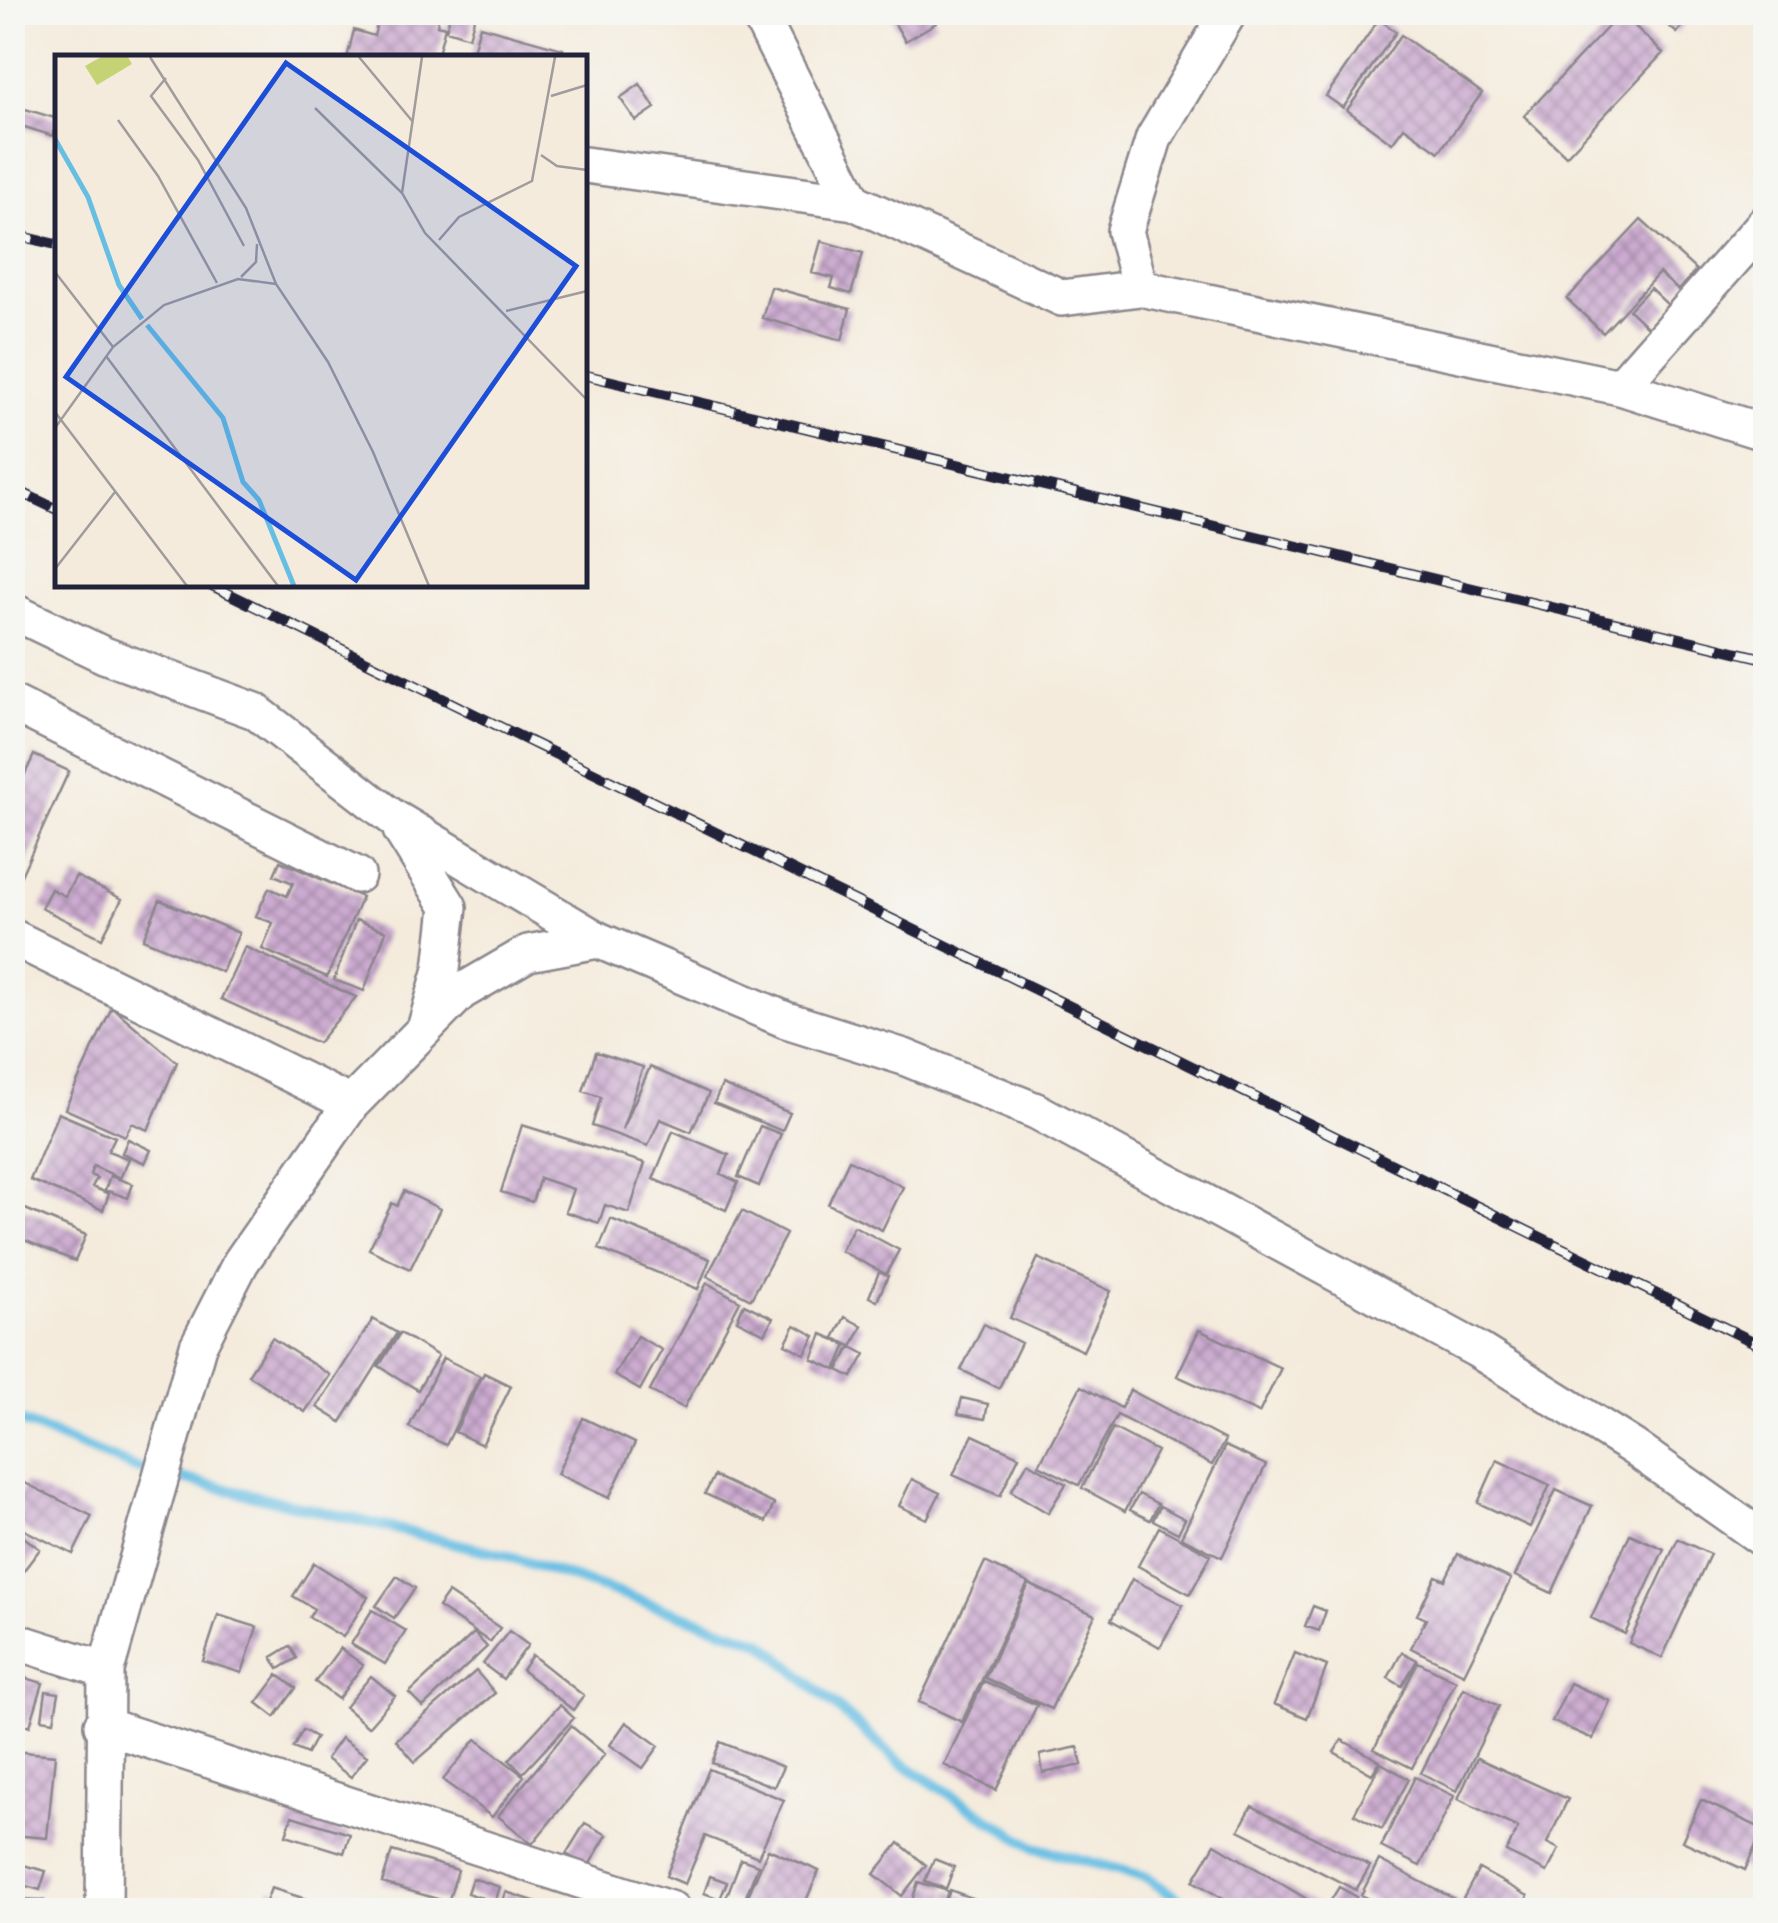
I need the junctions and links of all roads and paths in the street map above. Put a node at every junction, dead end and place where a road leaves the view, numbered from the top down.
1 (758, 12) edge
2 (1229, 12) edge
3 (588, 165) edge
4 (854, 202) junction
5 (1766, 222) edge
6 (1140, 288) junction
7 (1620, 386) junction
8 (1766, 433) edge
9 (12, 611) edge
10 (12, 703) edge
11 (392, 817) junction
12 (357, 875) dead end
13 (12, 937) edge
14 (598, 940) junction
15 (426, 1027) junction
16 (351, 1104) junction
17 (1766, 1541) edge
18 (12, 1640) edge
19 (106, 1670) junction
20 (102, 1725) junction
21 (104, 1910) edge
22 (672, 1910) edge

1 - 4 street
2 - 6 street
3 - 4 street
4 - 6 street
5 - 7 street
6 - 7 street
7 - 8 street
9 - 11 street
10 - 12 street
11 - 14 street
11 - 15 street
13 - 16 street
14 - 15 street
14 - 17 street
15 - 16 street
16 - 19 street
18 - 19 street
19 - 20 street
20 - 21 street
20 - 22 street

